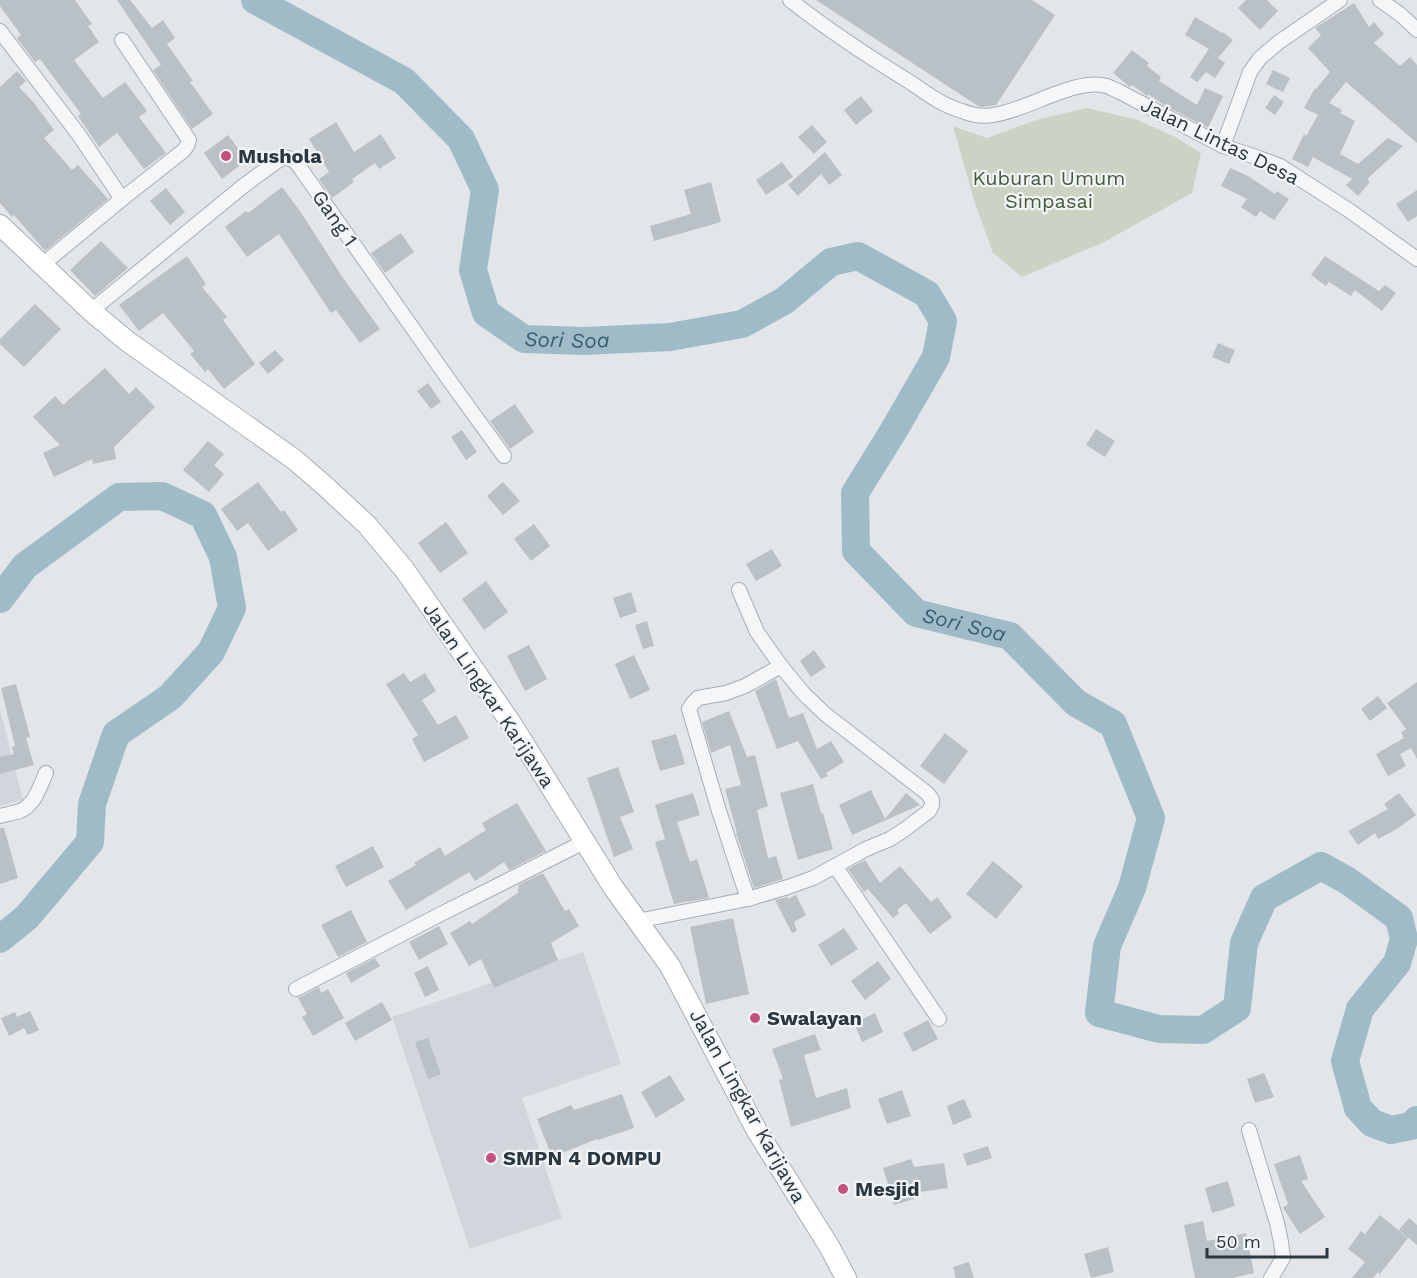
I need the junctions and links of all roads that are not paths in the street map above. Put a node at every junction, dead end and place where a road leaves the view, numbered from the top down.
1 (790, 0) edge
2 (1340, 0) edge
3 (1380, 0) edge
4 (1417, 30) edge
5 (0, 31) edge
6 (122, 40) dead end
7 (1222, 146) junction
8 (122, 199) junction
9 (0, 225) edge
10 (1417, 259) edge
11 (42, 265) junction
12 (91, 311) junction
13 (504, 456) dead end
14 (739, 590) dead end
15 (781, 666) junction
16 (46, 773) dead end
17 (0, 816) edge
18 (584, 842) junction
19 (835, 866) junction
20 (747, 899) junction
21 (637, 921) junction
22 (296, 989) dead end
23 (939, 1019) dead end
24 (1249, 1130) dead end
25 (846, 1278) edge
26 (1271, 1278) edge

1 - 7 street, Jalan Lintas Desa
2 - 7 street
3 - 4 street
5 - 8 street
6 - 8 street
7 - 10 street, Jalan Lintas Desa
8 - 11 street
9 - 11 main road, Jalan Lingkar Karijawa
11 - 12 main road, Jalan Lingkar Karijawa
12 - 13 street, Gang 1
12 - 18 main road, Jalan Lingkar Karijawa
14 - 15 street
15 - 19 street
15 - 20 street
16 - 17 street
18 - 21 main road, Jalan Lingkar Karijawa
18 - 22 street
19 - 20 street
19 - 23 street
20 - 21 street
21 - 25 main road, Jalan Lingkar Karijawa
24 - 26 street

